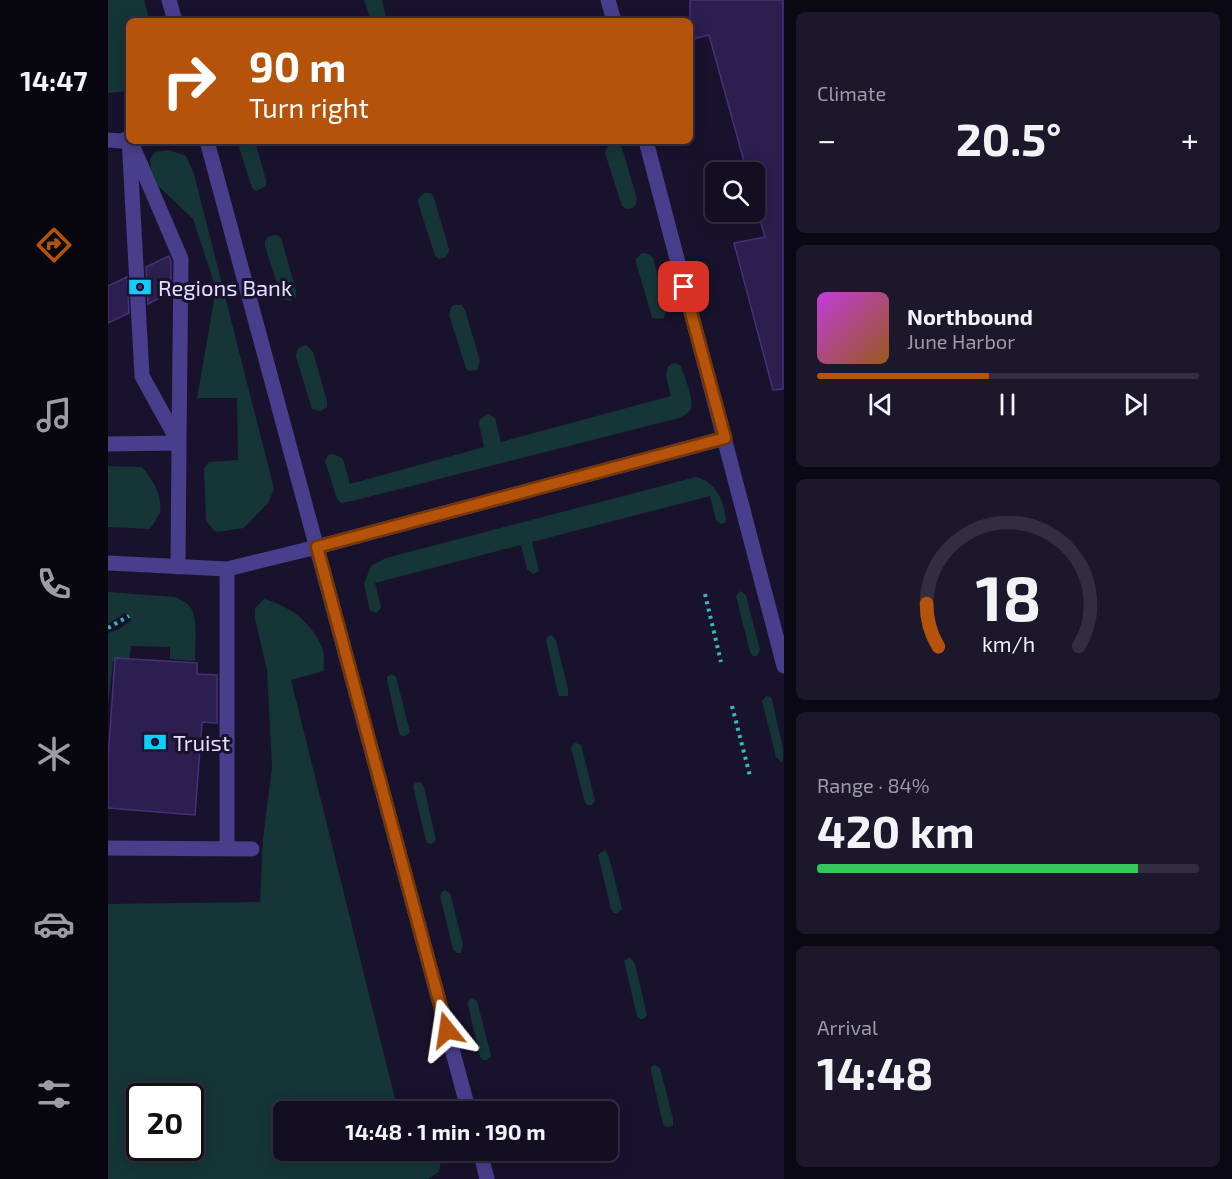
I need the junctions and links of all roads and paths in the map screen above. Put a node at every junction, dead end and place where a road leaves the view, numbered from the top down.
1 (169, 0) edge
2 (608, 0) edge
3 (174, 18) edge
4 (613, 18) edge
5 (108, 140) edge
6 (126, 140) edge
7 (129, 144) edge
8 (131, 144) edge
9 (208, 144) edge
10 (647, 144) edge
11 (725, 438) junction
12 (179, 443) junction
13 (108, 444) edge
14 (317, 547) junction
15 (108, 563) edge
16 (178, 567) junction
17 (227, 570) junction
18 (705, 594) dead end
19 (129, 616) dead end
20 (108, 628) edge
21 (721, 662) dead end
22 (783, 666) edge
23 (732, 706) dead end
24 (750, 776) dead end
25 (108, 848) edge
26 (227, 849) junction
27 (252, 849) dead end
28 (466, 1101) edge
29 (483, 1161) edge
30 (487, 1179) edge

1 - 3 lane
2 - 4 lane
5 - 6 lane
7 - 12 lane
8 - 12 lane
9 - 14 lane
10 - 11 lane
11 - 14 lane
11 - 22 lane
12 - 13 lane
12 - 16 lane
14 - 17 lane
14 - 28 lane
15 - 16 lane
16 - 17 lane
17 - 26 lane
18 - 21 path
19 - 20 path
23 - 24 path
25 - 26 lane
26 - 27 lane
29 - 30 lane

